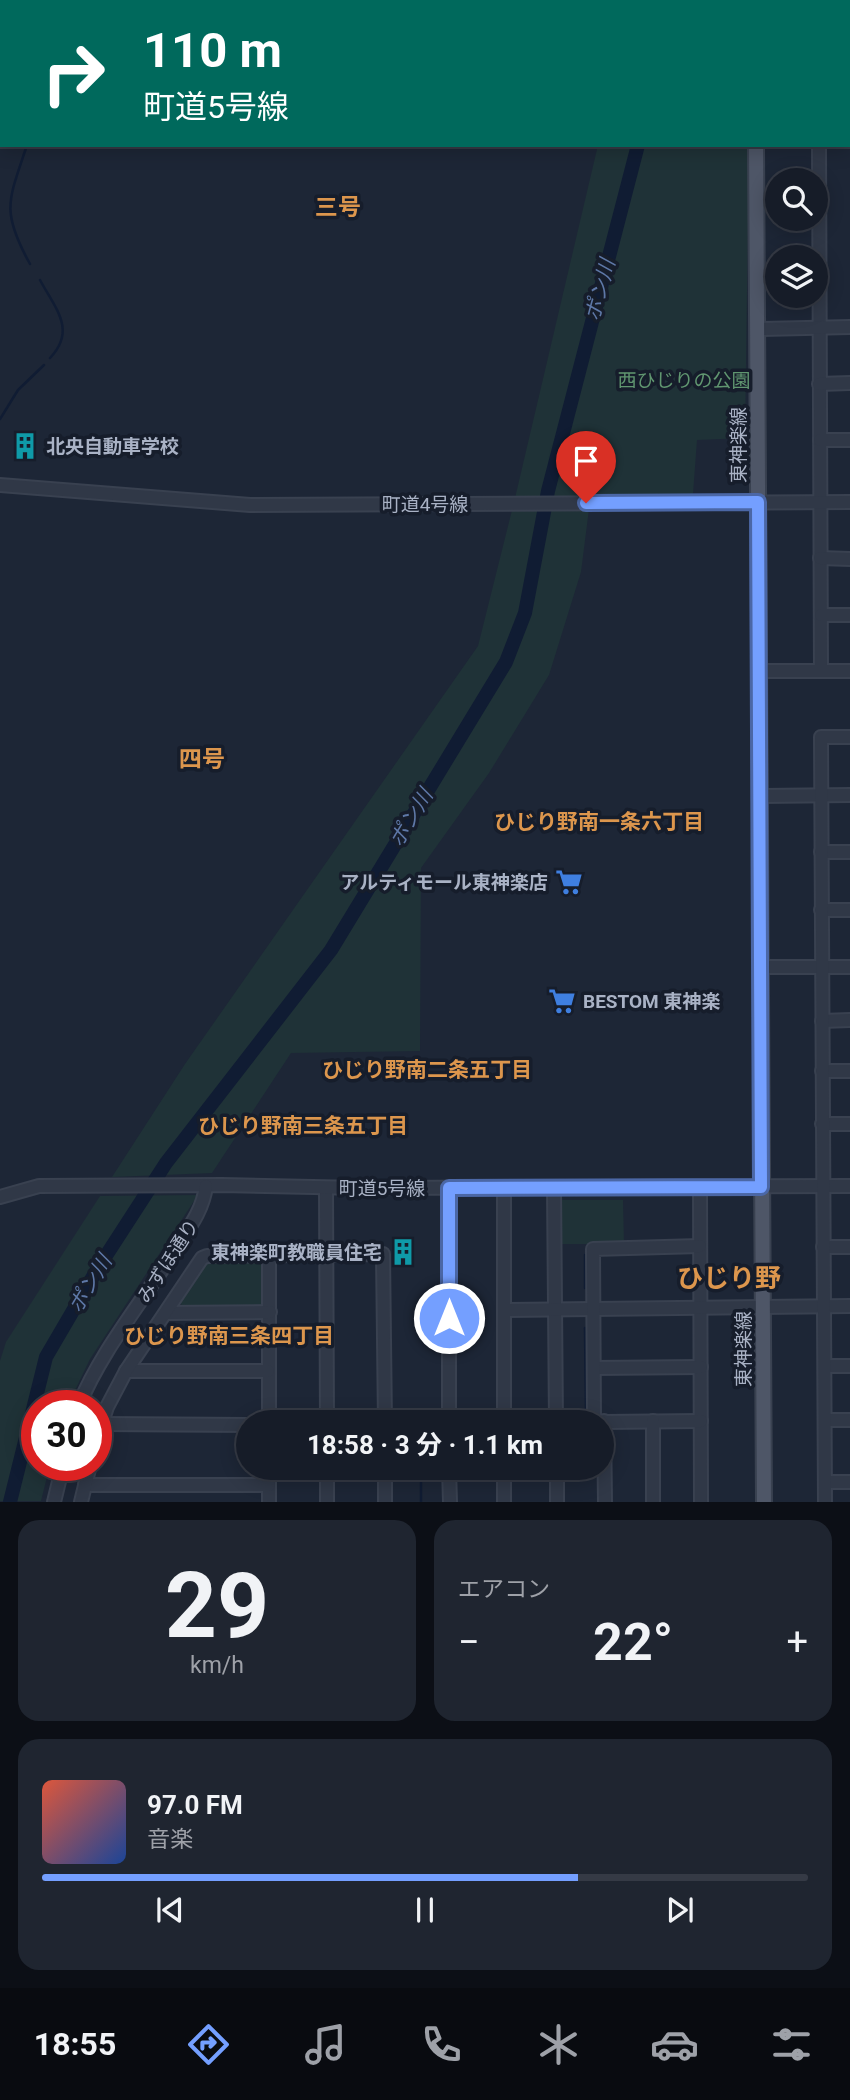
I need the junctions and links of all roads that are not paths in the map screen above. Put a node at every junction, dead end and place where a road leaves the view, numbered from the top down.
1 (756, 147) edge
2 (819, 147) edge
3 (819, 327) junction
4 (850, 327) edge
5 (757, 329) junction
6 (850, 383) edge
7 (819, 384) junction
8 (820, 440) junction
9 (850, 440) edge
10 (0, 485) edge
11 (758, 502) junction
12 (821, 502) junction
13 (850, 502) edge
14 (820, 558) junction
15 (850, 559) edge
16 (821, 615) junction
17 (850, 615) edge
18 (758, 671) junction
19 (821, 671) junction
20 (850, 671) edge
21 (850, 737) edge
22 (821, 795) junction
23 (850, 795) edge
24 (759, 796) junction
25 (821, 852) junction
26 (850, 852) edge
27 (821, 910) junction
28 (850, 910) edge
29 (760, 967) junction
30 (850, 967) edge
31 (821, 968) junction
32 (850, 1020) edge
33 (822, 1021) junction
34 (822, 1071) junction
35 (850, 1071) edge
36 (822, 1124) junction
37 (850, 1124) edge
38 (206, 1186) junction
39 (823, 1186) junction
40 (850, 1186) edge
41 (554, 1187) junction
42 (700, 1187) junction
43 (761, 1187) junction
44 (326, 1188) junction
45 (449, 1188) junction
46 (504, 1188) junction
47 (0, 1198) edge
48 (700, 1247) junction
49 (823, 1247) junction
50 (850, 1247) edge
51 (326, 1254) junction
52 (269, 1255) junction
53 (824, 1306) junction
54 (850, 1307) edge
55 (701, 1308) junction
56 (762, 1308) junction
57 (555, 1309) junction
58 (593, 1309) junction
59 (504, 1310) junction
60 (270, 1312) junction
61 (166, 1313) junction
62 (825, 1366) junction
63 (850, 1366) edge
64 (701, 1367) junction
65 (594, 1368) junction
66 (126, 1371) junction
67 (268, 1371) junction
68 (85, 1390) edge
69 (112, 1398) edge
70 (269, 1410) edge
71 (327, 1410) edge
72 (384, 1410) edge
73 (449, 1410) edge
74 (504, 1410) edge
75 (556, 1410) edge
76 (598, 1410) edge
77 (825, 1420) junction
78 (850, 1420) edge
79 (614, 1421) edge
80 (653, 1421) junction
81 (701, 1421) junction
82 (112, 1424) edge
83 (236, 1424) edge
84 (269, 1480) edge
85 (327, 1480) edge
86 (385, 1480) edge
87 (449, 1480) edge
88 (504, 1480) edge
89 (557, 1480) edge
90 (603, 1480) edge
91 (59, 1481) edge
92 (86, 1481) edge
93 (825, 1482) junction
94 (850, 1482) edge
95 (85, 1485) junction
96 (269, 1485) junction
97 (54, 1502) edge
98 (81, 1502) edge
99 (269, 1502) edge
100 (327, 1502) edge
101 (385, 1502) edge
102 (450, 1502) edge
103 (504, 1502) edge
104 (557, 1502) edge
105 (605, 1502) edge
106 (653, 1502) edge
107 (701, 1502) edge
108 (764, 1502) edge
109 (825, 1502) edge

1 - 5 main road, 東神楽線
2 - 3 street
3 - 4 street
3 - 5 street
3 - 7 street
5 - 11 main road, 東神楽線
6 - 7 street
7 - 8 street
8 - 9 street
8 - 12 street
10 - 11 street, 町道4号線
11 - 12 street, 町道4号線
11 - 18 main road, 東神楽線
12 - 13 street, 町道4号線
12 - 14 street
14 - 15 street
14 - 16 street
16 - 17 street
16 - 19 street
18 - 19 street
18 - 24 main road, 東神楽線
19 - 20 street
21 - 22 street
22 - 23 street
22 - 24 street
22 - 25 street
24 - 29 main road, 東神楽線
25 - 26 street
25 - 27 street
27 - 28 street
27 - 31 street
29 - 31 street
29 - 43 main road, 東神楽線
30 - 31 street
31 - 33 street
32 - 33 street
33 - 34 street
34 - 35 street
34 - 36 street
36 - 37 street
36 - 39 street
38 - 44 street, 町道5号線
38 - 47 street, 町道5号線
38 - 68 street, みずほ通り
39 - 40 street, 町道5号線
39 - 43 street, 町道5号線
39 - 49 street
41 - 42 street, 町道5号線
41 - 46 street, 町道5号線
41 - 57 street
42 - 43 street, 町道5号線
42 - 48 street
43 - 56 main road, 東神楽線
44 - 45 street, 町道5号線
44 - 51 street
45 - 46 street, 町道5号線
45 - 73 street
46 - 59 street
48 - 55 street
48 - 58 street
49 - 50 street
49 - 53 street
51 - 52 street
51 - 71 street
51 - 72 street
52 - 60 street
52 - 61 street
53 - 54 street
53 - 56 street
53 - 62 street
55 - 56 street
55 - 58 street
55 - 64 street
56 - 108 main road, 東神楽線
57 - 58 street
57 - 59 street
57 - 75 street
58 - 65 street
59 - 74 street
60 - 61 street
60 - 67 street
61 - 66 street
62 - 63 street
62 - 77 street
64 - 65 street
64 - 81 street
65 - 76 street
66 - 67 street
66 - 69 street
67 - 70 street
77 - 78 street
77 - 93 street
79 - 80 street
80 - 81 street
80 - 106 street
81 - 107 street
82 - 83 street
84 - 96 street
85 - 100 street
86 - 101 street
87 - 102 street
88 - 103 street
89 - 104 street
90 - 105 street
91 - 97 street
92 - 95 street
93 - 94 street
93 - 109 street
95 - 96 street
95 - 98 street
96 - 99 street

